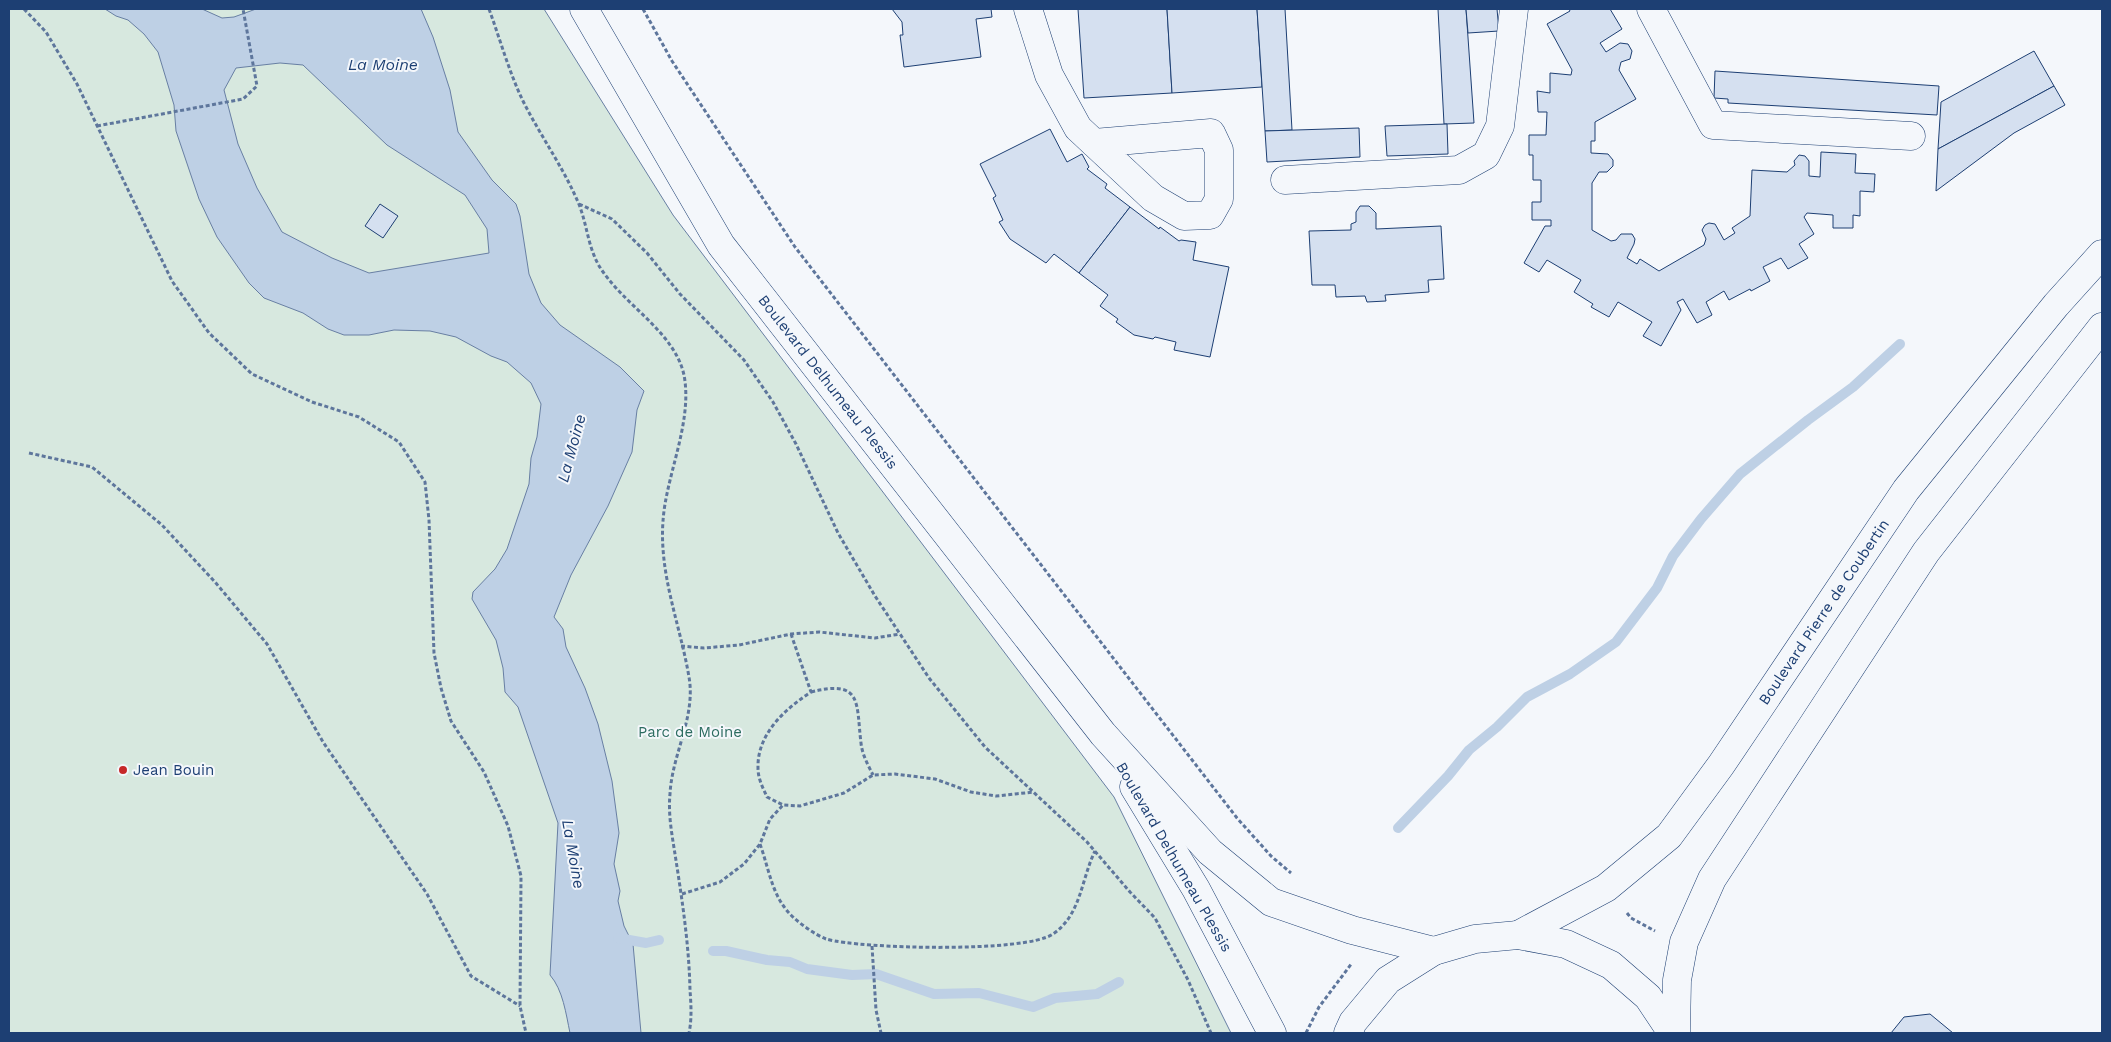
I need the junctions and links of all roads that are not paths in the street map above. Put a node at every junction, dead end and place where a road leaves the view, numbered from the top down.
1 (584, 9) edge
2 (1028, 9) edge
3 (1514, 9) edge
4 (1651, 9) edge
5 (1911, 136) dead end
6 (1094, 142) junction
7 (1285, 180) dead end
8 (2102, 254) edge
9 (2102, 327) edge
10 (1102, 734) junction
11 (1518, 935) junction
12 (1434, 951) junction
13 (1272, 1033) edge
14 (1348, 1033) edge
15 (1674, 1033) edge

1 - 10 main road, Boulevard Delhumeau Plessis
2 - 6 main road
3 - 7 main road
4 - 5 main road
6 - 6 main road
8 - 11 main road, Boulevard Pierre de Coubertin
9 - 15 main road
10 - 12 main road, Boulevard Delhumeau Plessis
10 - 13 main road, Boulevard Delhumeau Plessis
11 - 12 main road
11 - 15 main road
12 - 14 main road

